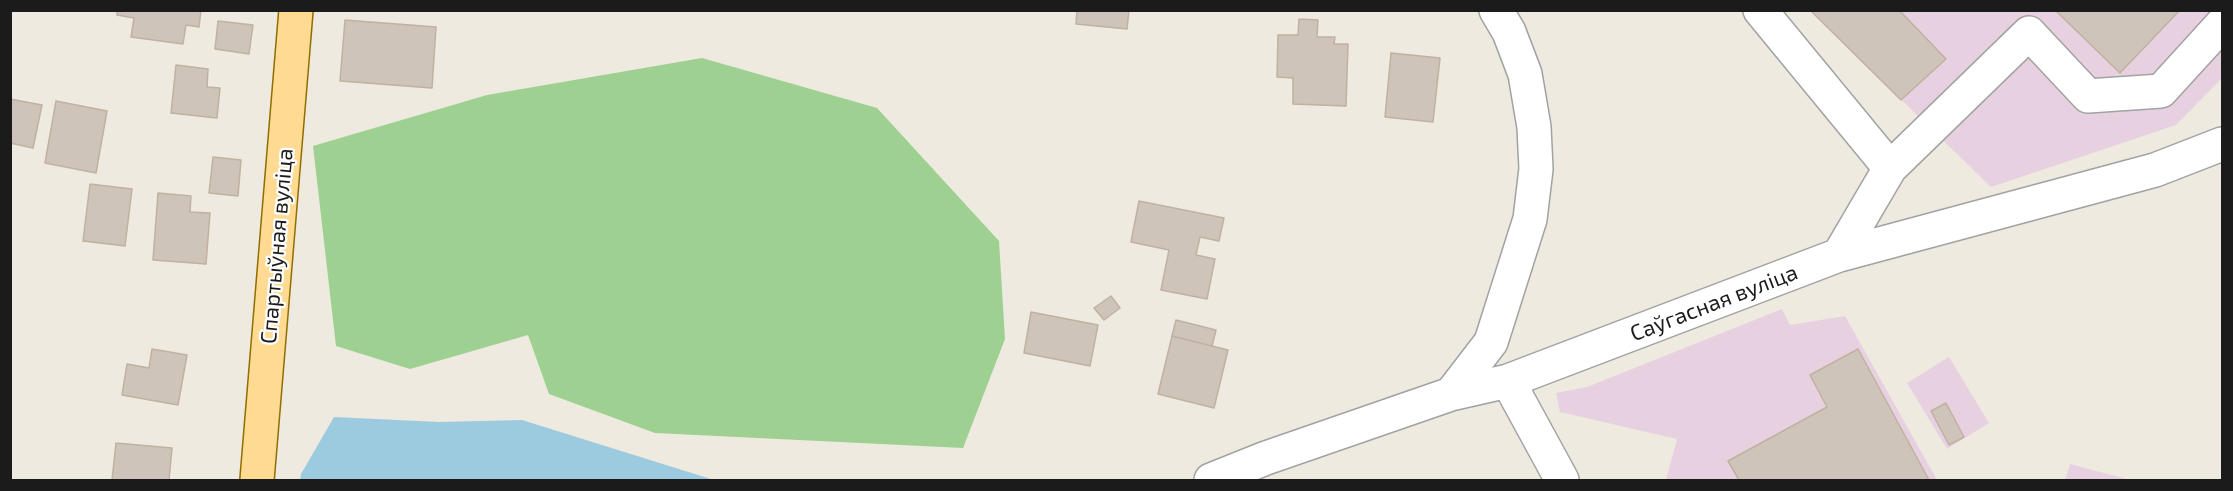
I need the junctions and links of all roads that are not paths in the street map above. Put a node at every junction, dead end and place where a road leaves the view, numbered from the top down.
1 (296, 10) edge
2 (1496, 10) edge
3 (1760, 10) edge
4 (2028, 22) edge
5 (2223, 24) edge
6 (2223, 144) edge
7 (1890, 168) junction
8 (1839, 255) junction
9 (1508, 381) junction
10 (1451, 394) junction
11 (1233, 476) edge
12 (257, 480) edge
13 (1562, 480) edge

1 - 12 main road, Спартыўная вуліца
2 - 10 street
3 - 7 street
4 - 5 street
4 - 7 street
6 - 8 street, Саўгасная вуліца
7 - 8 street
8 - 9 street, Саўгасная вуліца
9 - 10 street, Саўгасная вуліца
9 - 13 street
10 - 11 street, Саўгасная вуліца

